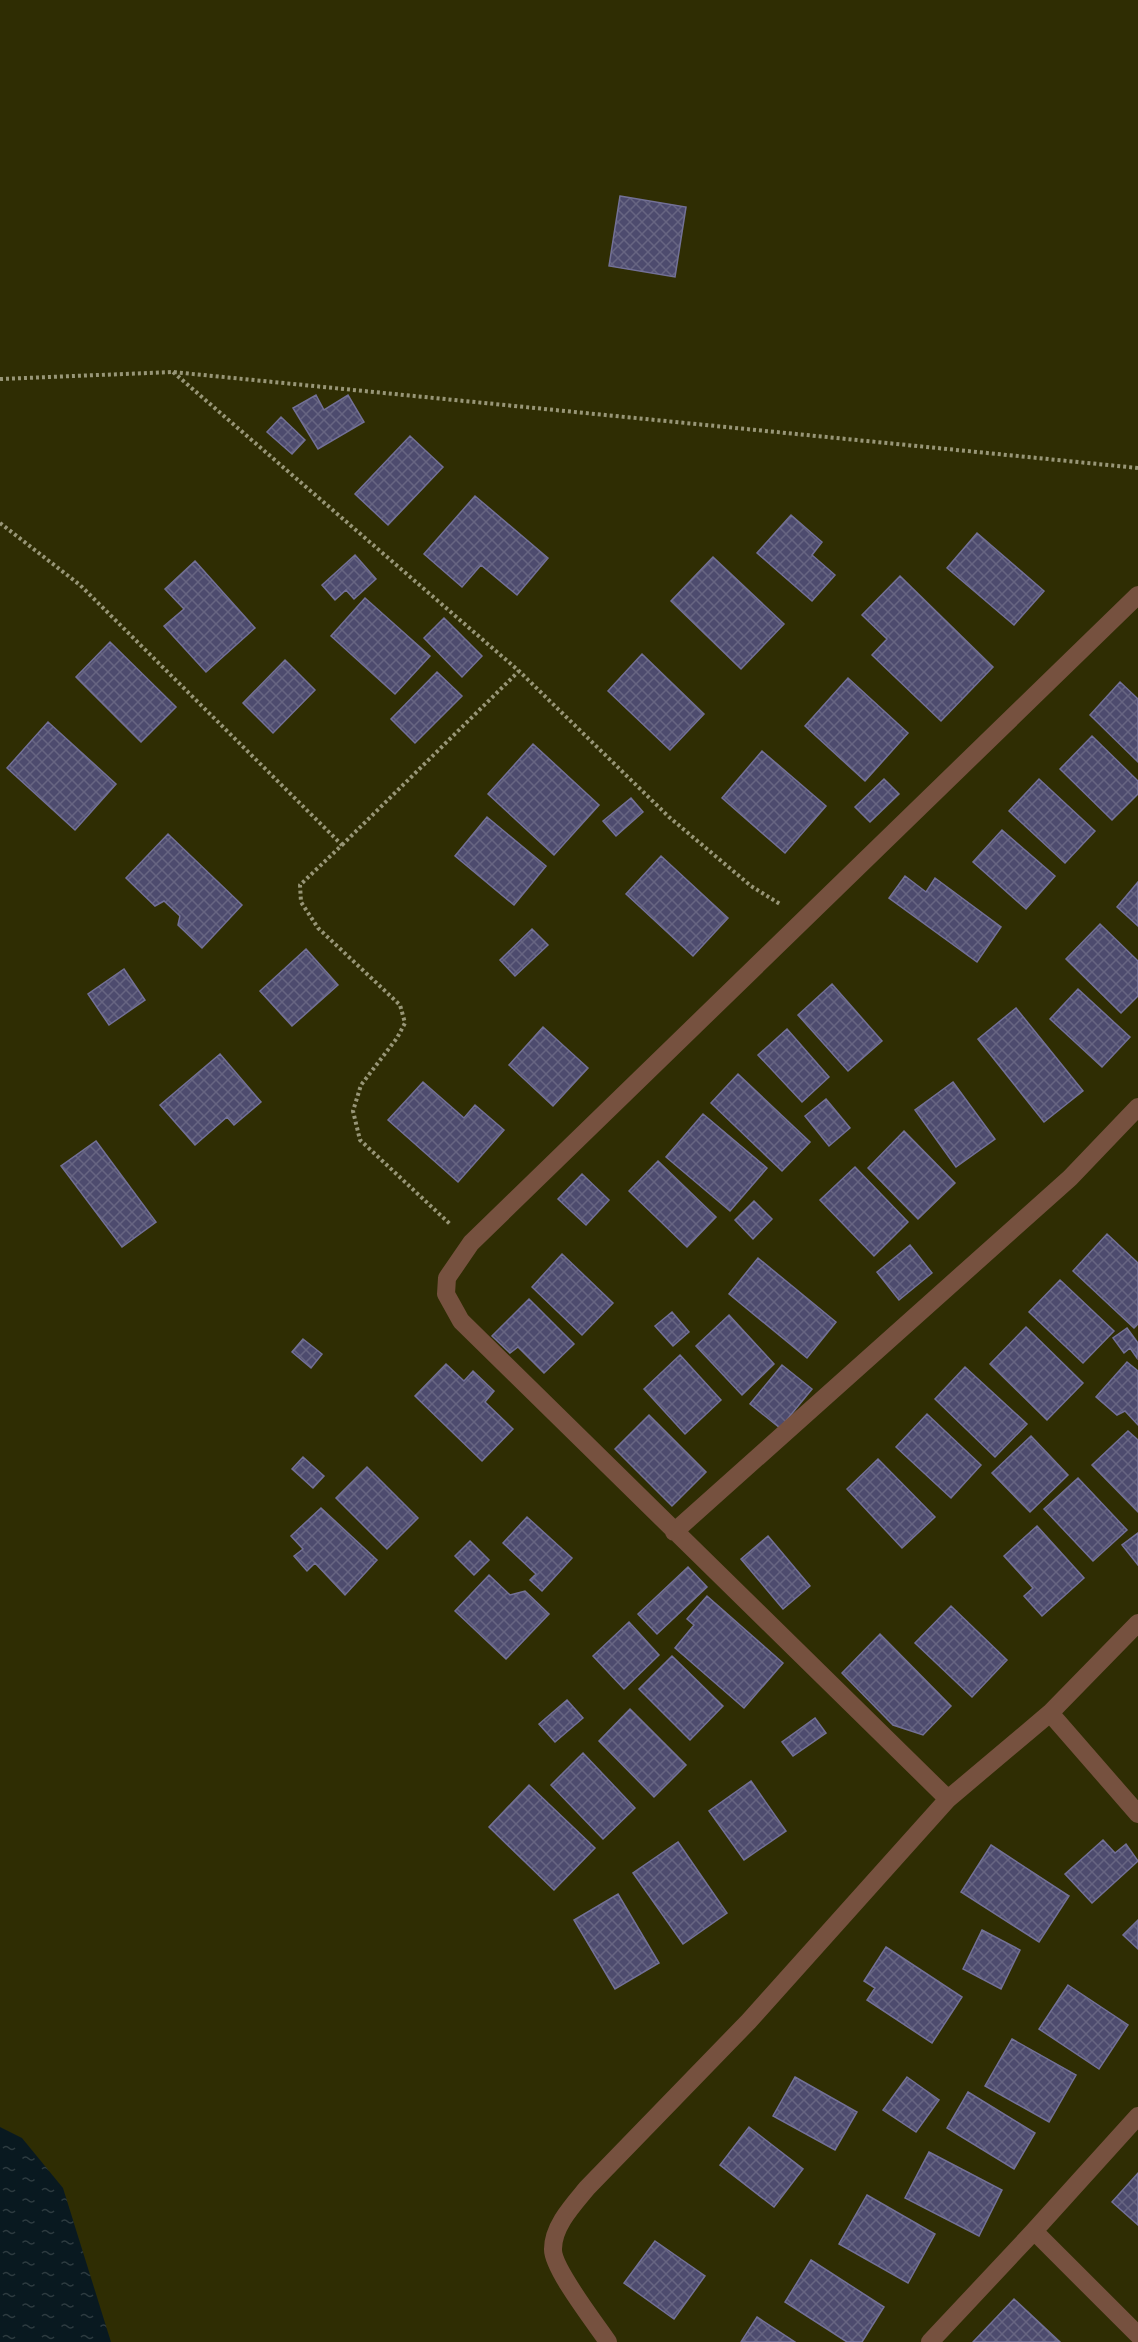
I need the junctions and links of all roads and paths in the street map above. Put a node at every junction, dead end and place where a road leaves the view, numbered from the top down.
1 (172, 372) junction
2 (0, 379) edge
3 (1138, 468) edge
4 (0, 523) edge
5 (1138, 595) edge
6 (519, 671) junction
7 (342, 845) junction
8 (798, 926) junction
9 (1138, 1107) edge
10 (471, 1243) junction
11 (674, 1532) junction
12 (1138, 1623) edge
13 (1050, 1713) junction
14 (948, 1799) junction
15 (1138, 1814) edge
16 (1138, 2116) edge
17 (1034, 2231) junction
18 (1138, 2335) edge
19 (608, 2342) edge
20 (930, 2342) edge

1 - 2 path
1 - 3 path
1 - 6 path
4 - 7 path
5 - 8 street
6 - 7 path
6 - 8 path
7 - 10 path
8 - 10 street
9 - 11 street
10 - 11 street
11 - 14 street
12 - 13 street
13 - 14 street
13 - 15 street
14 - 19 street
16 - 17 street
17 - 18 street
17 - 20 street

